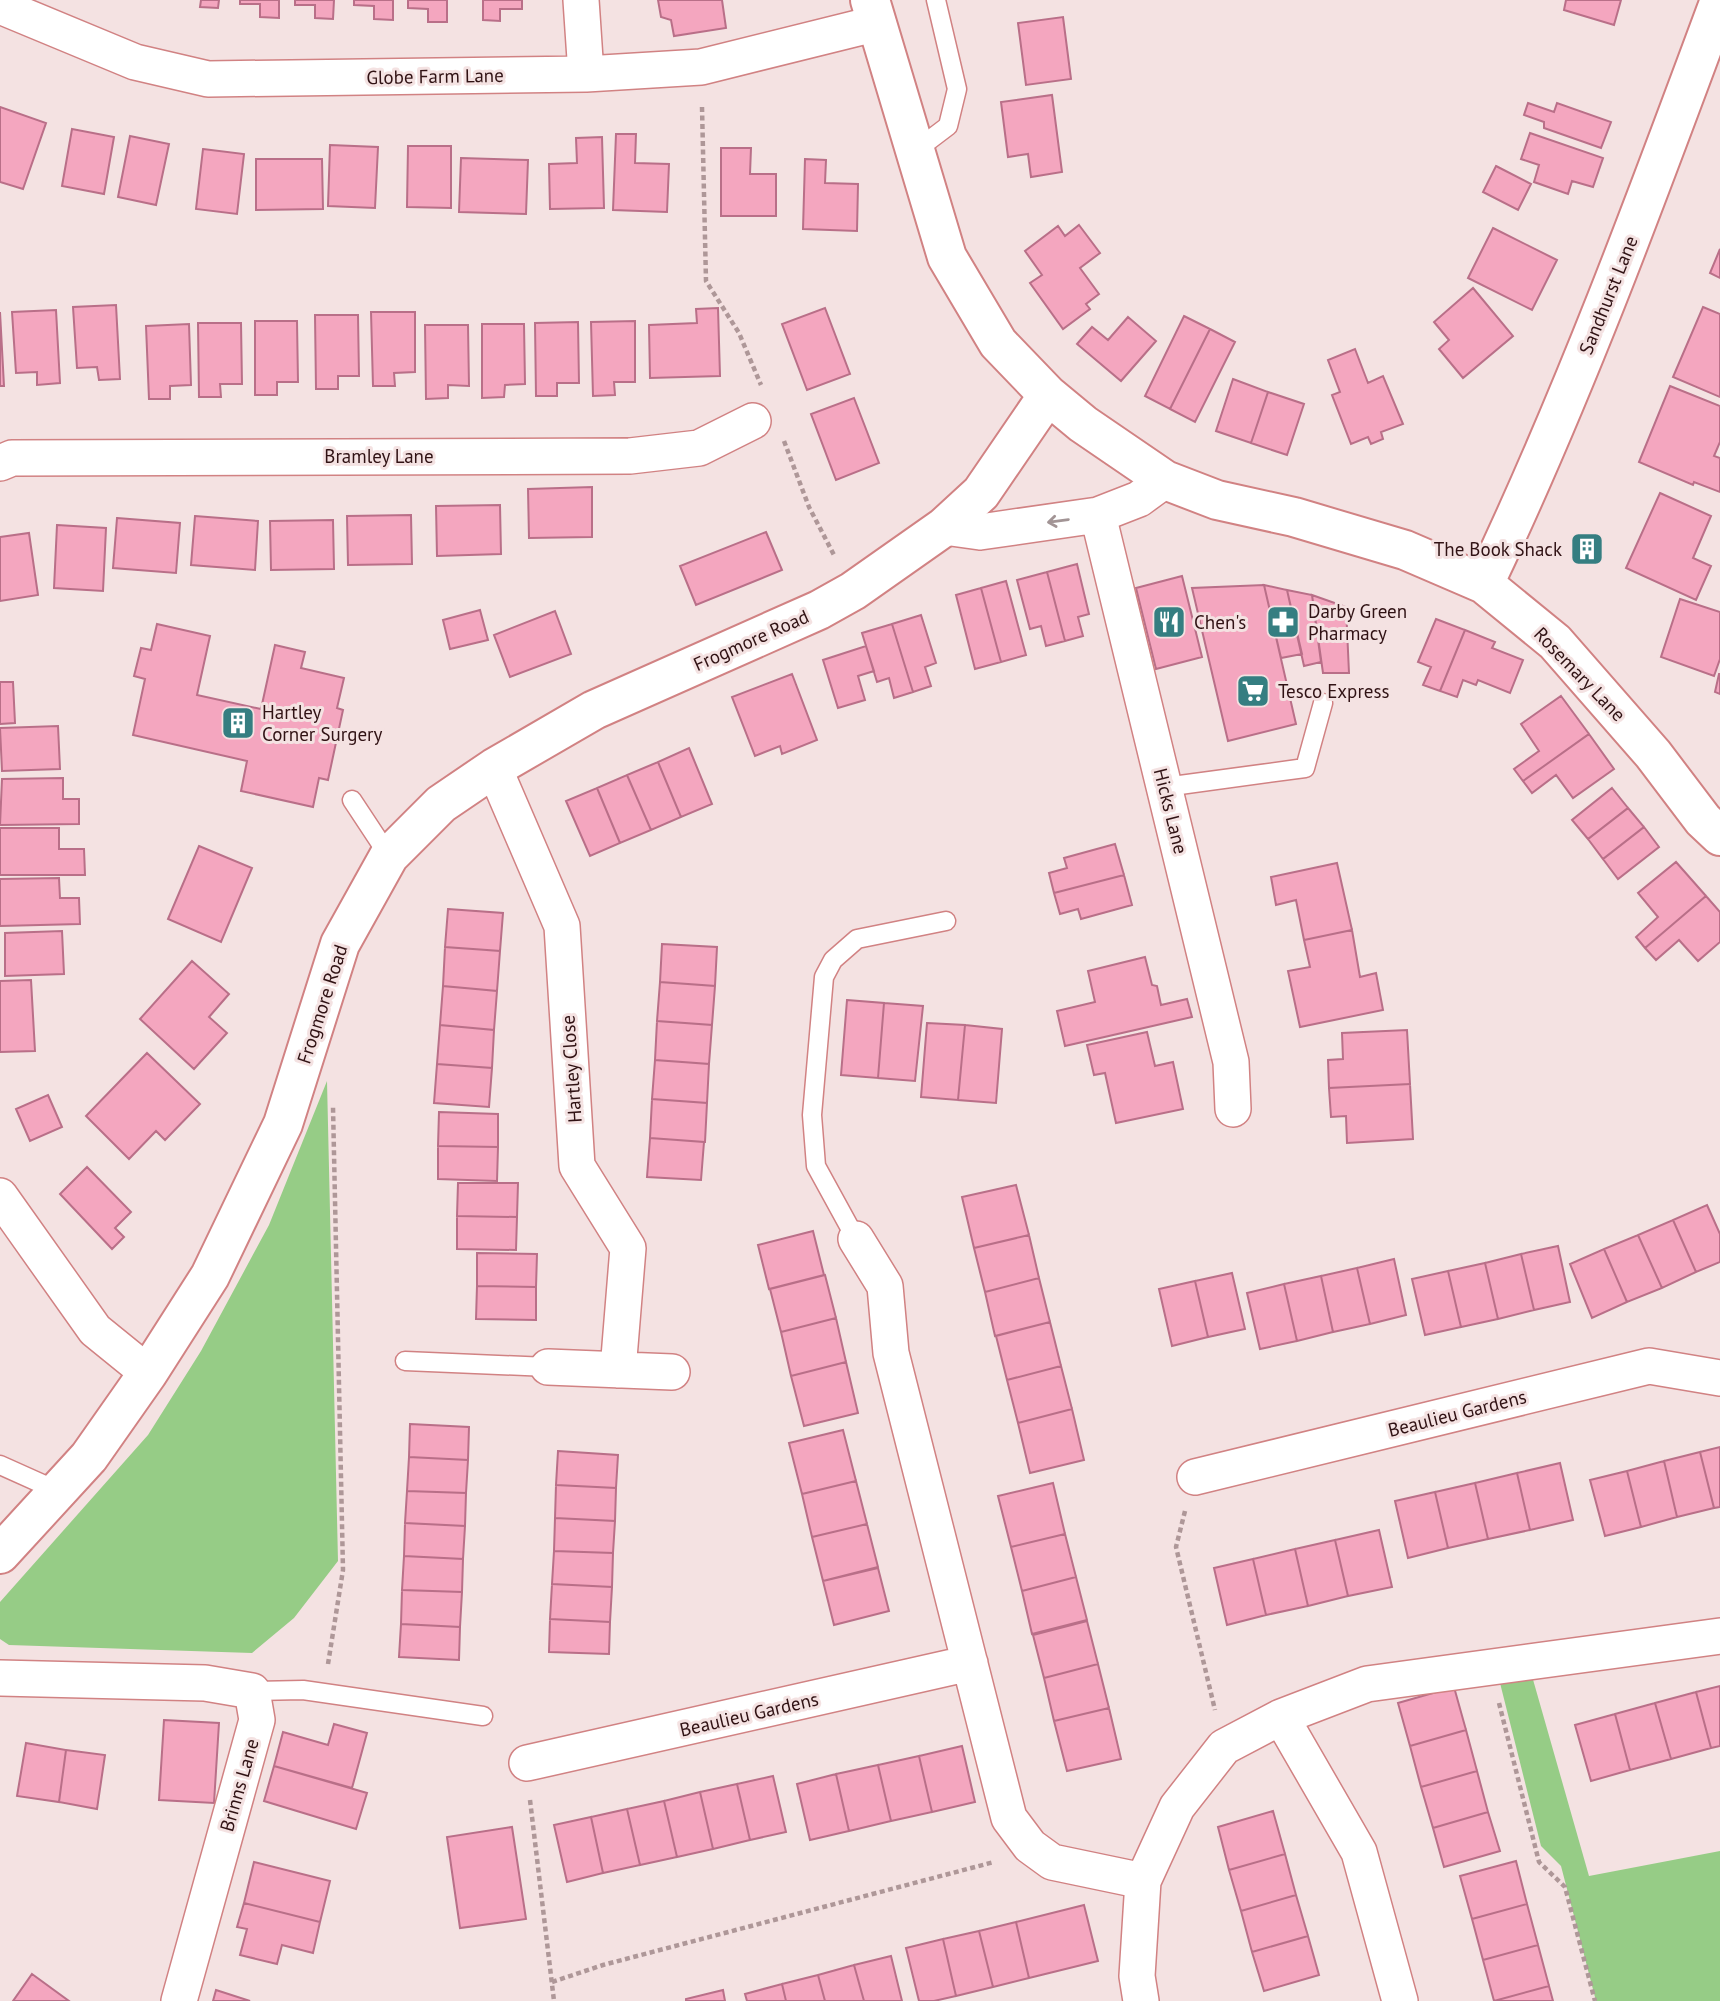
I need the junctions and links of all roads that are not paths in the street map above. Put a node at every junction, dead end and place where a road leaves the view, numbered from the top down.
1 (581, 0) edge
2 (936, 0) edge
3 (1720, 0) edge
4 (2, 4) edge
5 (874, 12) edge
6 (586, 74) junction
7 (915, 150) junction
8 (1048, 395) junction
9 (765, 415) road end
10 (0, 463) edge
11 (1166, 480) junction
12 (1098, 515) junction
13 (944, 527) junction
14 (1484, 584) junction
15 (1323, 703) dead end
16 (494, 768) junction
17 (1166, 787) junction
18 (352, 800) dead end
19 (1720, 836) edge
20 (389, 856) junction
21 (946, 921) dead end
22 (1233, 1109) dead end
23 (0, 1196) edge
24 (856, 1239) joint
25 (405, 1361) dead end
26 (548, 1367) joint
27 (618, 1370) junction
28 (672, 1372) dead end
29 (148, 1373) junction
30 (1720, 1378) edge
31 (0, 1465) edge
32 (1195, 1476) road end
33 (58, 1491) junction
34 (0, 1554) edge
35 (1720, 1636) edge
36 (970, 1663) junction
37 (0, 1678) edge
38 (252, 1691) junction
39 (483, 1716) dead end
40 (1281, 1717) junction
41 (527, 1763) road end
42 (1143, 1881) junction
43 (179, 2001) edge
44 (1141, 2001) edge
45 (1400, 2001) edge

1 - 6 street
2 - 7 lane
3 - 14 street, Sandhurst Lane
4 - 6 street, Globe Farm Lane
5 - 6 street, Globe Farm Lane
5 - 7 street, Rosemary Lane
7 - 8 street, Rosemary Lane
8 - 11 street, Rosemary Lane
8 - 13 street, Frogmore Road
9 - 10 street, Bramley Lane
11 - 12 street
11 - 14 street, Rosemary Lane
12 -> 13 street
12 - 17 street, Hicks Lane
13 - 16 street, Frogmore Road
14 - 19 street, Rosemary Lane
15 - 17 lane
16 - 20 street, Frogmore Road
16 - 27 street, Hartley Close
17 - 22 street, Hicks Lane
18 - 20 lane
20 - 29 street, Frogmore Road
21 - 24 lane
23 - 29 street
24 - 36 street
25 - 26 lane
26 - 27 street
27 - 28 street
29 - 33 street, Frogmore Road
30 - 32 street, Beaulieu Gardens
31 - 33 lane
33 - 34 street, Frogmore Road
35 - 40 street
36 - 41 street, Beaulieu Gardens
36 - 42 street
37 - 38 street
38 - 39 lane
38 - 43 street, Brinns Lane
40 - 42 street
40 - 45 street
42 - 44 street

